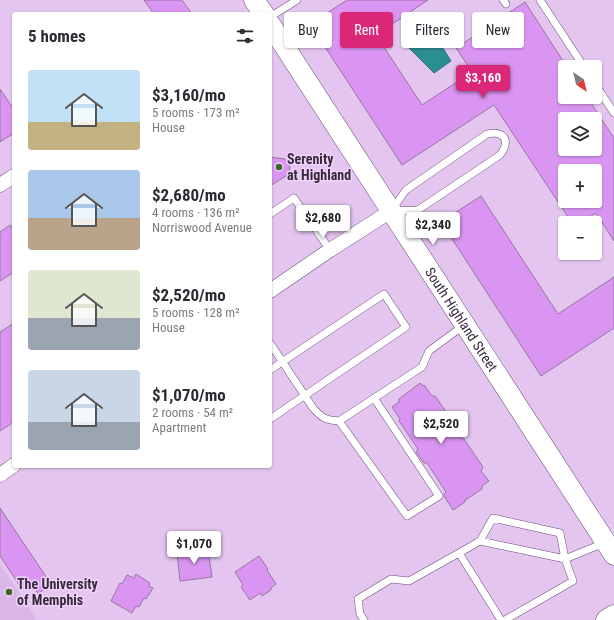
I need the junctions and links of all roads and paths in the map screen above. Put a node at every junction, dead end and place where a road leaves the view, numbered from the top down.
1 (297, 0) edge
2 (540, 0) edge
3 (269, 12) edge
4 (272, 26) edge
5 (579, 60) edge
6 (602, 95) edge
7 (614, 114) edge
8 (12, 177) edge
9 (0, 185) edge
10 (391, 211) junction
11 (272, 213) edge
12 (330, 250) junction
13 (272, 290) edge
14 (465, 324) junction
15 (272, 346) edge
16 (282, 362) junction
17 (272, 369) edge
18 (305, 396) junction
19 (374, 398) junction
20 (272, 418) edge
21 (339, 421) junction
22 (12, 466) edge
23 (0, 475) edge
24 (480, 541) junction
25 (610, 548) edge
26 (459, 553) junction
27 (565, 559) junction
28 (614, 615) edge
29 (364, 620) edge
30 (501, 620) edge
31 (505, 620) edge
32 (606, 620) edge

1 - 3 lane
2 - 5 lane
4 - 10 main road, South Highland Street
6 - 7 lane
8 - 9 street
10 - 10 lane
10 - 12 street
10 - 14 main road, South Highland Street
11 - 12 lane
12 - 13 street
14 - 19 lane
14 - 25 main road, South Highland Street
15 - 16 lane
16 - 17 lane
16 - 18 lane
16 - 18 lane
18 - 20 lane
18 - 21 lane
19 - 21 lane
19 - 21 lane
22 - 23 street
24 - 26 lane
24 - 27 lane
24 - 27 lane
25 - 27 lane
26 - 29 lane
26 - 30 lane
27 - 31 lane
28 - 32 main road

